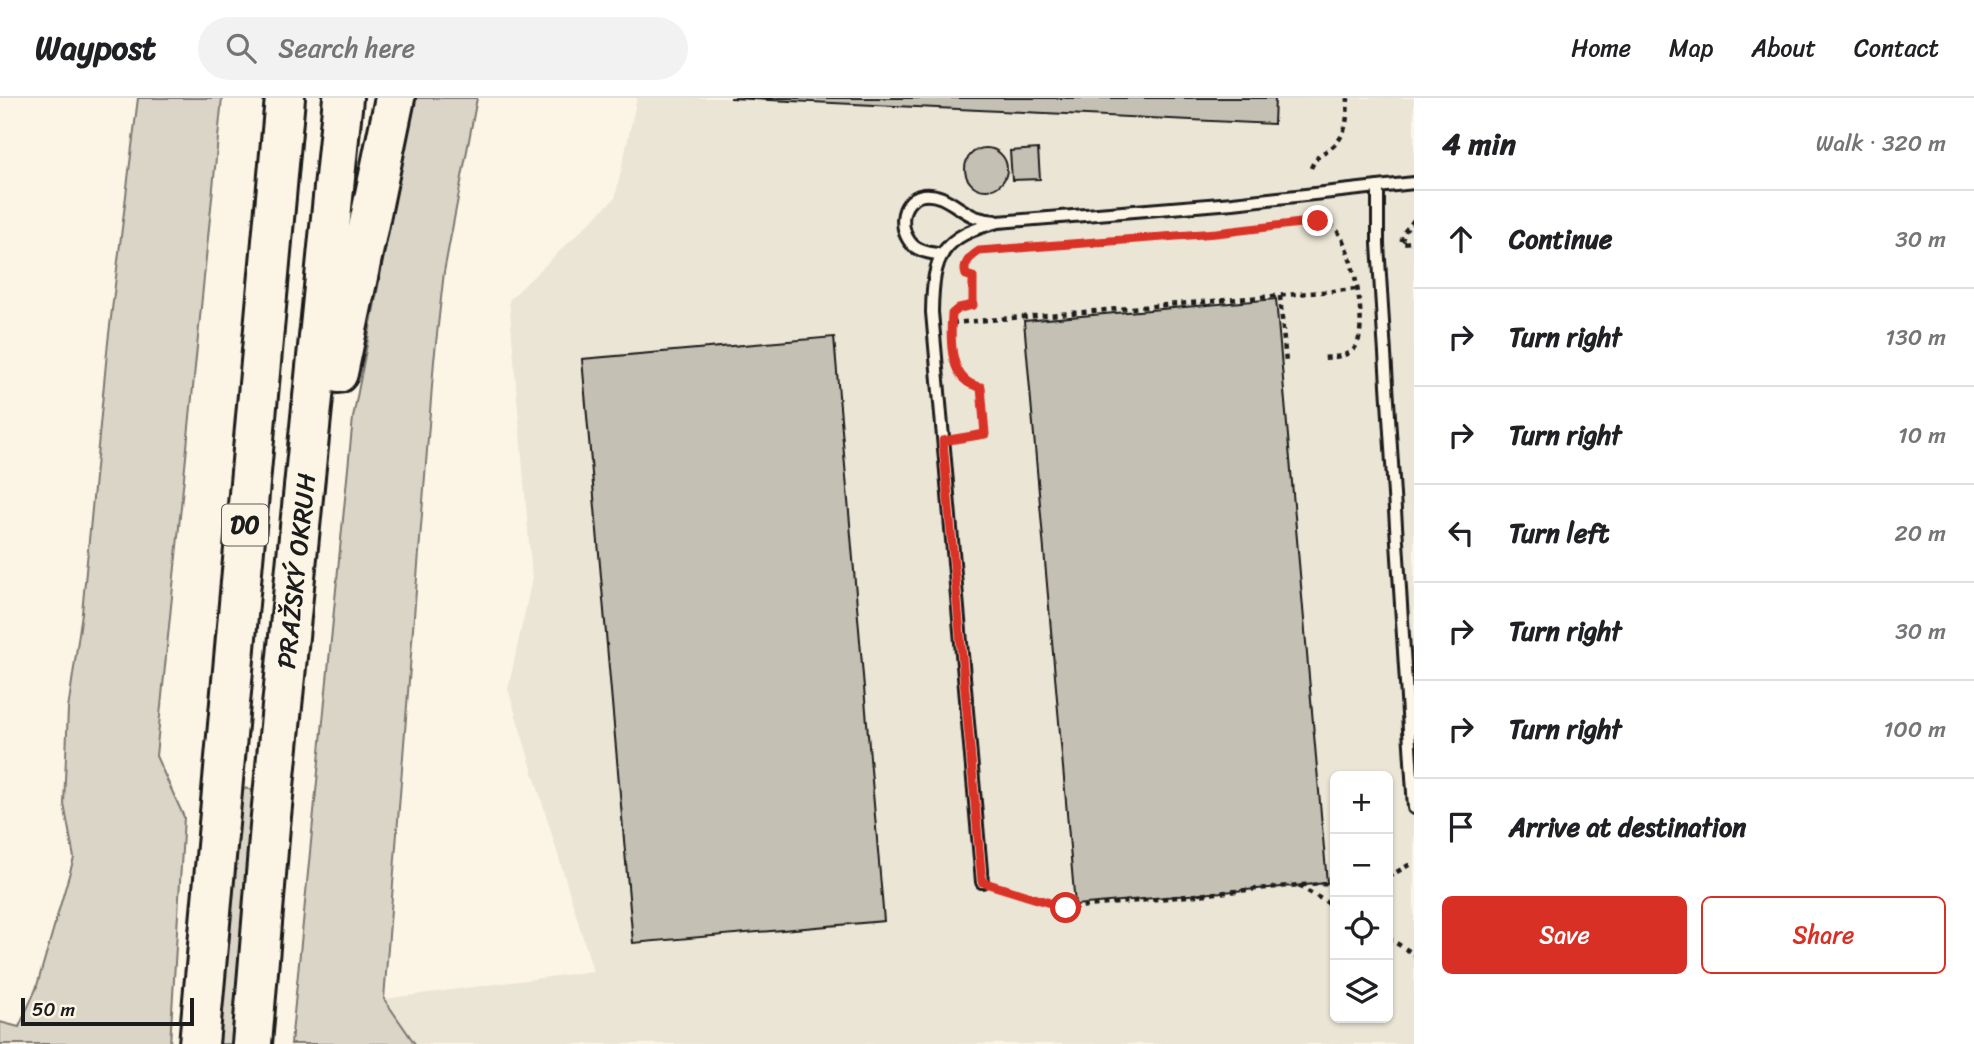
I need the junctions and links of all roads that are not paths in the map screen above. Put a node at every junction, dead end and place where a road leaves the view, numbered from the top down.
1 (275, 98) edge
2 (285, 98) edge
3 (343, 98) edge
4 (395, 98) edge
5 (277, 172) junction
6 (1414, 183) edge
7 (1378, 187) junction
8 (998, 222) junction
9 (942, 255) junction
10 (292, 612) junction
11 (1414, 808) edge
12 (982, 882) road end
13 (199, 1044) edge
14 (252, 1044) edge

1 - 5 highway
2 - 5 highway, PRAŽSKÝ OKRUH / D0
3 - 10 highway, PRAŽSKÝ OKRUH / D0
4 - 10 highway
5 - 13 highway, PRAŽSKÝ OKRUH / D0
6 - 7 lane
7 - 8 lane
7 - 11 lane
8 - 9 lane
8 - 9 lane
9 - 12 lane
10 - 14 highway, PRAŽSKÝ OKRUH / D0

